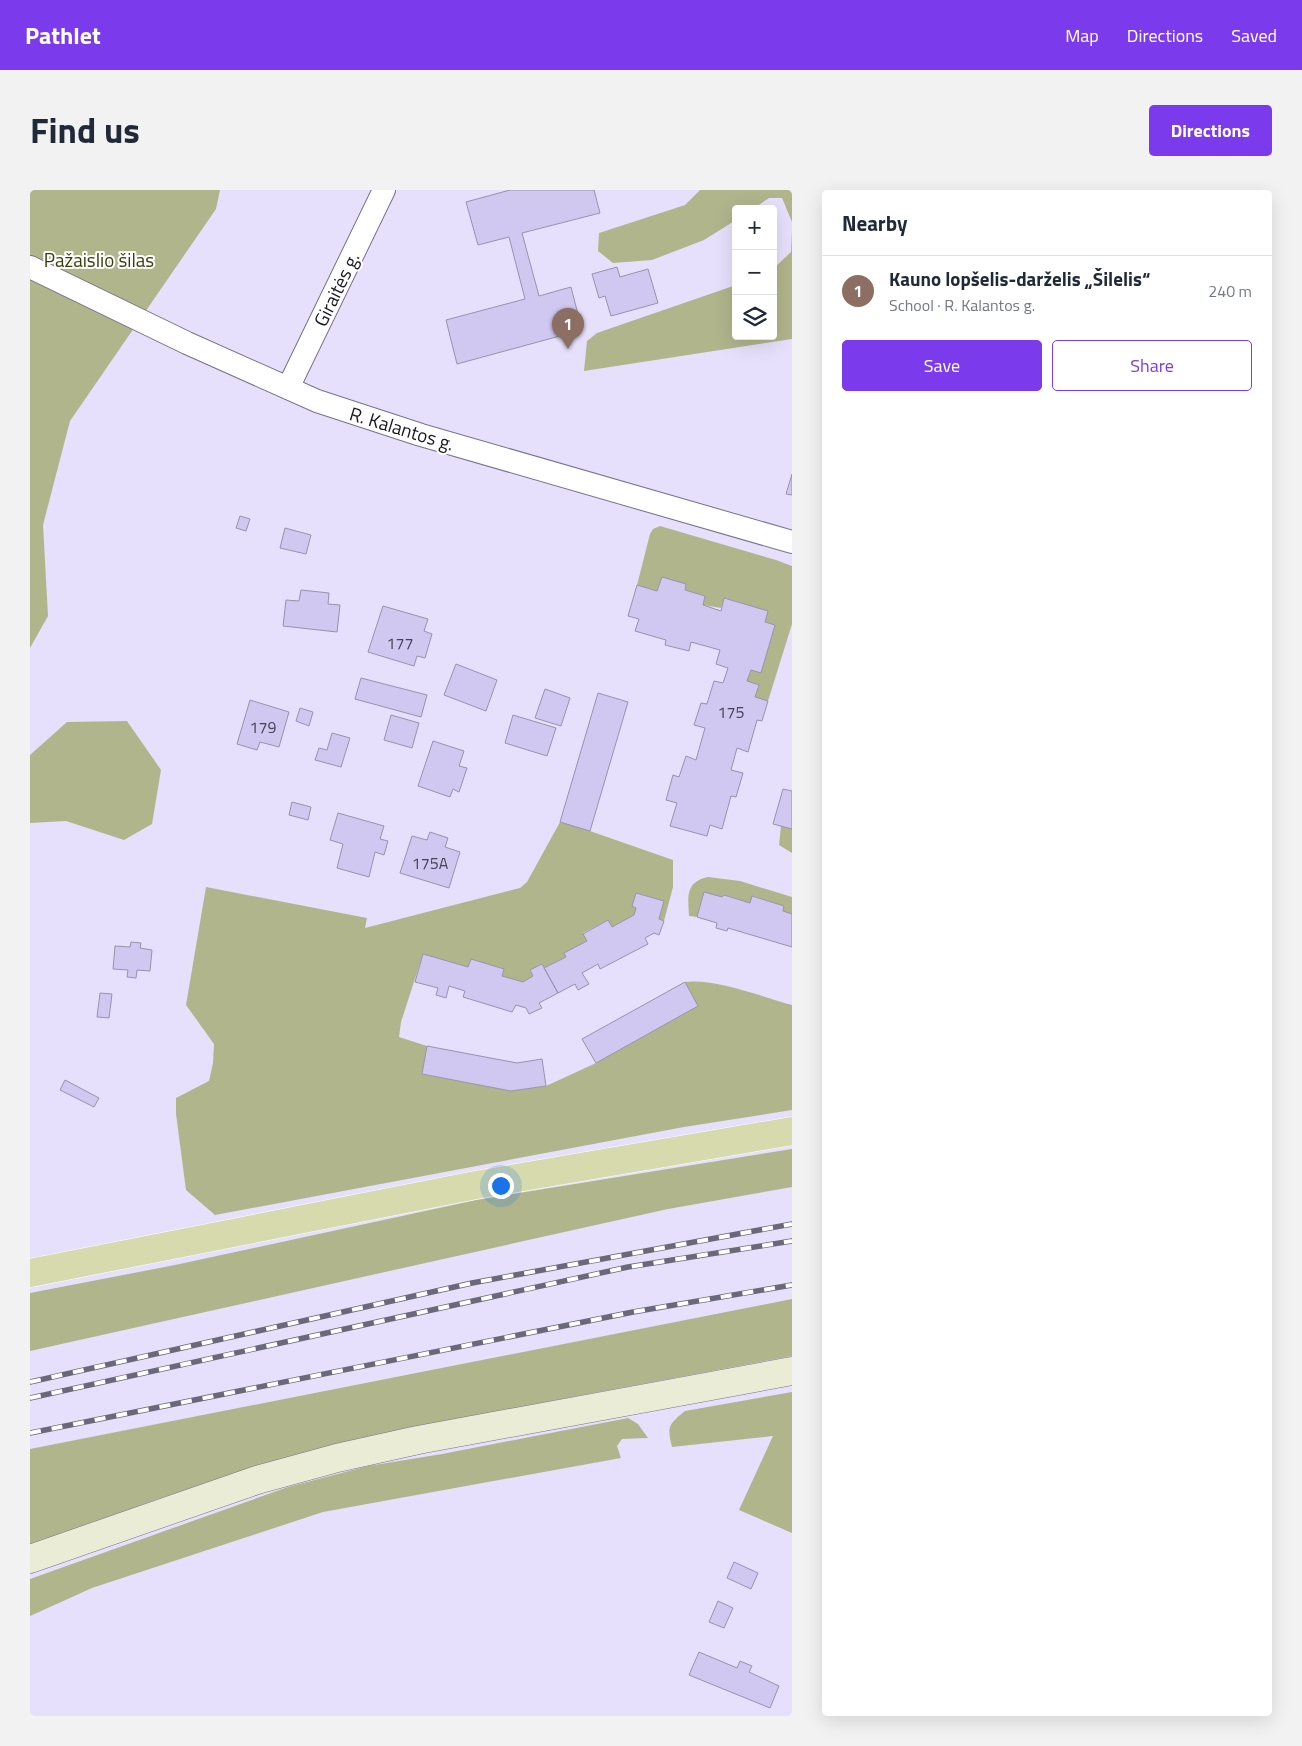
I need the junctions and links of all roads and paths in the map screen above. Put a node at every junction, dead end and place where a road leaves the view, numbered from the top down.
1 (384, 190) edge
2 (30, 266) edge
3 (288, 388) junction
4 (792, 542) edge
5 (792, 1132) edge
6 (30, 1273) edge
7 (792, 1371) edge
8 (30, 1559) edge

1 - 3 street, Giraitės g.
2 - 3 street, R. Kalantos g.
3 - 4 street, R. Kalantos g.
5 - 6 main road
7 - 8 main road

